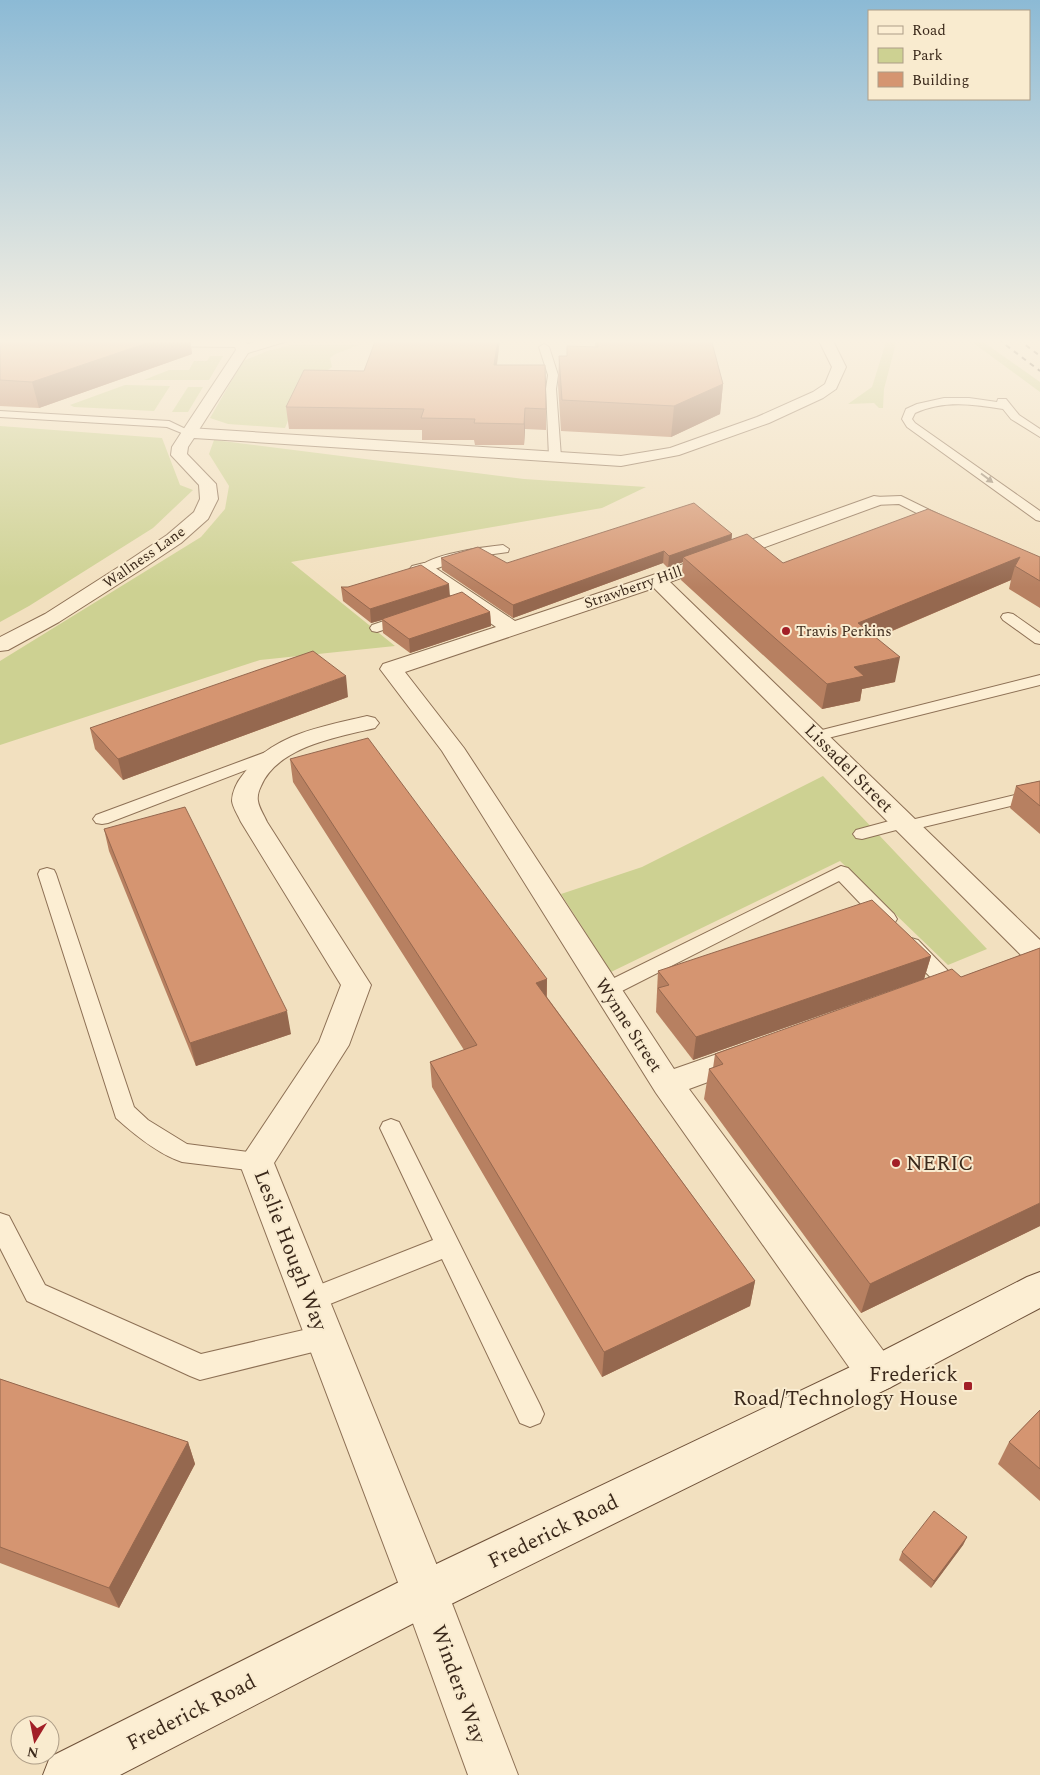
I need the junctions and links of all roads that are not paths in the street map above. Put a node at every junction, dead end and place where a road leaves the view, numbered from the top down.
1 (132, 422) edge
2 (196, 422) edge
3 (553, 422) edge
4 (758, 422) edge
5 (908, 422) edge
6 (1022, 422) edge
7 (189, 433) junction
8 (1040, 434) edge
9 (555, 457) junction
10 (874, 501) joint
11 (1040, 517) edge
12 (953, 527) edge
13 (504, 549) dead end
14 (414, 572) joint
15 (657, 580) junction
16 (421, 613) edge
17 (1008, 618) dead end
18 (377, 628) dead end
19 (512, 628) junction
20 (1040, 640) edge
21 (0, 645) edge
22 (391, 669) joint
23 (1040, 680) edge
24 (367, 722) dead end
25 (816, 736) junction
26 (274, 754) junction
27 (1040, 794) edge
28 (102, 819) dead end
29 (905, 824) junction
30 (862, 834) dead end
31 (47, 874) dead end
32 (1028, 957) edge
33 (961, 979) joint
34 (607, 990) junction
35 (920, 994) edge
36 (770, 1047) edge
37 (667, 1084) junction
38 (391, 1128) dead end
39 (256, 1162) junction
40 (0, 1223) edge
41 (449, 1245) junction
42 (1040, 1289) edge
43 (310, 1300) junction
44 (325, 1337) junction
45 (877, 1374) junction
46 (530, 1414) dead end
47 (425, 1593) junction
48 (68, 1775) edge
49 (493, 1775) edge

1 - 7 lane
2 - 7 street
3 - 9 lane
4 - 9 street
5 -> 11 lane
8 -> 6 lane
7 - 9 street
7 - 21 street, Wallness Lane
10 - 12 lane
10 - 15 street, Strawberry Hill
13 - 14 lane
14 - 19 street
15 - 19 street, Strawberry Hill
15 - 25 street, Lissadel Street
16 - 18 lane
17 - 20 lane
19 - 22 street, Strawberry Hill
22 - 34 street, Wynne Street
23 - 25 lane
24 - 26 street, Leslie Hough Way
25 - 29 street, Lissadel Street
26 - 28 lane
26 - 39 street, Leslie Hough Way
27 - 29 lane
29 - 30 lane
29 - 32 street, Lissadel Street
31 - 39 lane
33 - 34 lane
33 - 35 street
34 - 37 street, Wynne Street
36 - 37 street
37 - 45 street, Wynne Street
38 - 41 lane
39 - 43 street, Leslie Hough Way
40 - 44 lane
41 - 43 lane
41 - 46 lane
42 - 45 street, Frederick Road
43 - 44 street, Leslie Hough Way
44 - 47 street, Leslie Hough Way
45 - 47 street, Frederick Road
47 - 48 street, Frederick Road
47 - 49 street, Winders Way

